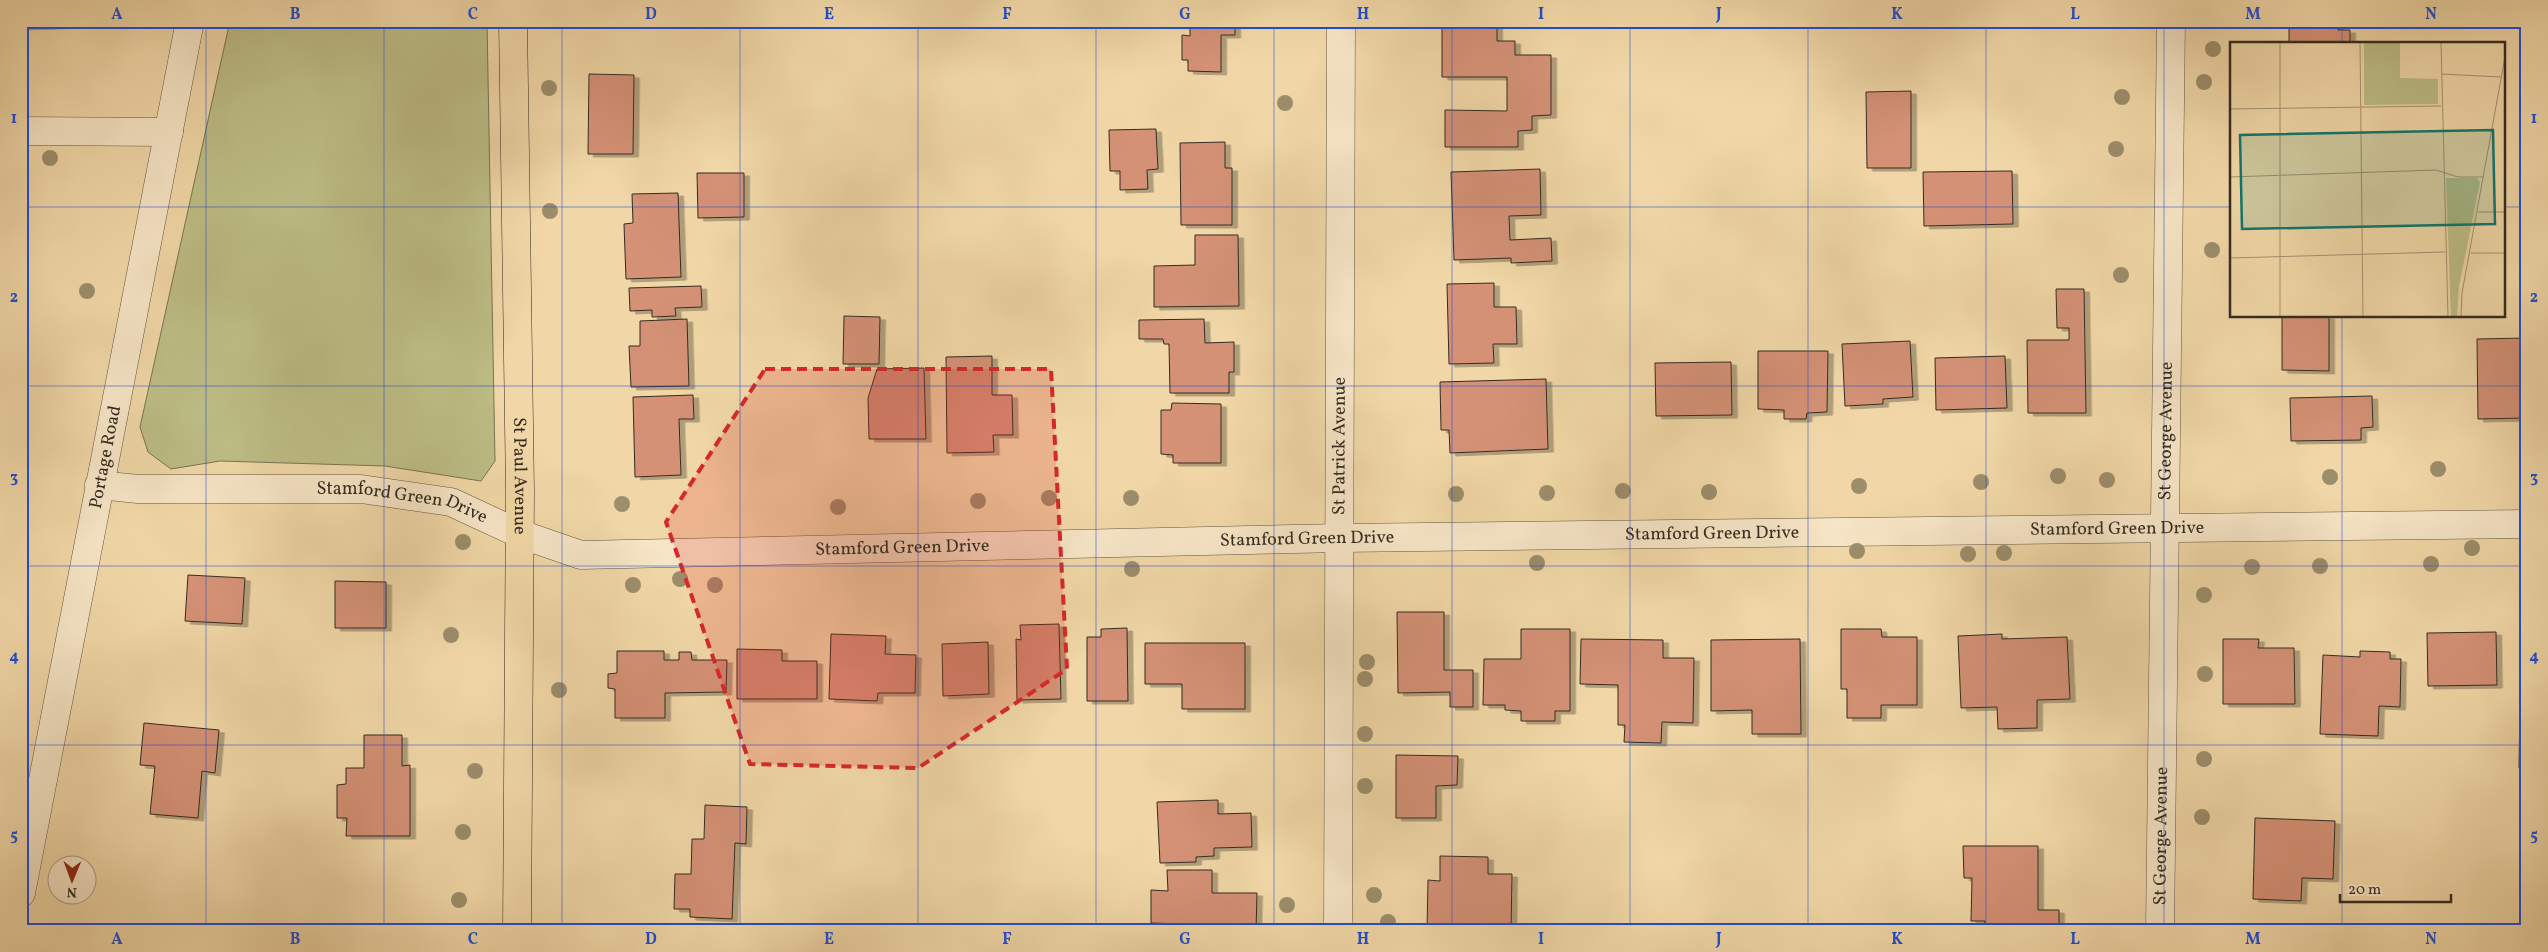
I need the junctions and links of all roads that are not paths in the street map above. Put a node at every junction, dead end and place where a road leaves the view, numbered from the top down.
1 (190, 21) edge
2 (513, 21) edge
3 (1341, 21) edge
4 (2171, 21) edge
5 (21, 131) edge
6 (169, 132) junction
7 (99, 485) junction
8 (2527, 524) edge
9 (2164, 529) junction
10 (520, 534) junction
11 (1341, 538) junction
12 (21, 893) edge
13 (517, 931) edge
14 (1338, 931) edge
15 (2160, 931) edge

1 - 6 street, Portage Road
2 - 10 main road, St Paul Avenue
3 - 11 street, St Patrick Avenue
4 - 9 street, St George Avenue
5 - 6 street
6 - 7 street, Portage Road
7 - 10 street, Stamford Green Drive
7 - 12 street, Portage Road
8 - 9 street, Stamford Green Drive
9 - 11 street, Stamford Green Drive
9 - 15 street, St George Avenue
10 - 11 street, Stamford Green Drive
10 - 13 main road, St Paul Avenue
11 - 14 street, St Patrick Avenue

